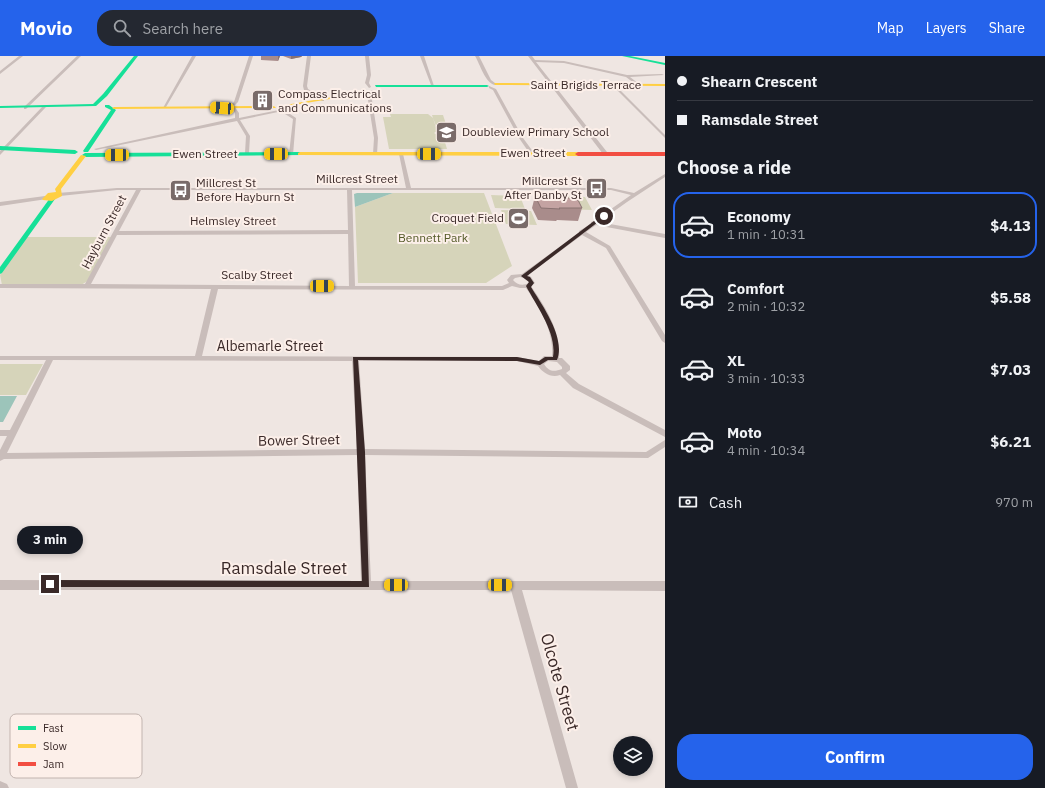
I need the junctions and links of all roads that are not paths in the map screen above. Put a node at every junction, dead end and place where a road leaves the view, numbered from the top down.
1 (21, 56) edge
2 (79, 56) edge
3 (136, 56) edge
4 (194, 56) edge
5 (251, 56) edge
6 (309, 56) edge
7 (367, 56) edge
8 (422, 56) edge
9 (477, 56) edge
10 (530, 56) edge
11 (624, 56) edge
12 (534, 61) junction
13 (665, 64) edge
14 (0, 73) edge
15 (662, 75) dead end
16 (628, 76) junction
17 (433, 85) junction
18 (492, 85) junction
19 (553, 85) junction
20 (614, 85) junction
21 (638, 85) junction
22 (665, 85) edge
23 (370, 89) junction
24 (323, 100) junction
25 (102, 106) junction
26 (0, 107) edge
27 (25, 107) junction
28 (43, 107) junction
29 (164, 107) junction
30 (235, 109) junction
31 (279, 110) junction
32 (665, 137) edge
33 (2, 150) edge
34 (528, 151) junction
35 (377, 152) junction
36 (82, 153) junction
37 (247, 153) junction
38 (605, 153) junction
39 (291, 154) junction
40 (401, 154) junction
41 (665, 154) edge
42 (665, 171) edge
43 (665, 175) edge
44 (140, 189) junction
45 (349, 189) junction
46 (409, 189) junction
47 (636, 193) junction
48 (53, 196) junction
49 (0, 204) edge
50 (593, 223) junction
51 (350, 232) junction
52 (581, 232) junction
53 (117, 233) junction
54 (665, 236) edge
55 (0, 265) edge
56 (0, 272) edge
57 (523, 276) junction
58 (512, 284) junction
59 (0, 286) edge
60 (87, 286) junction
61 (215, 286) junction
62 (528, 286) junction
63 (352, 287) junction
64 (665, 341) edge
65 (0, 358) edge
66 (355, 358) junction
67 (50, 359) junction
68 (198, 359) junction
69 (555, 359) junction
70 (540, 364) junction
71 (562, 373) junction
72 (0, 433) edge
73 (12, 433) junction
74 (665, 434) edge
75 (665, 443) edge
76 (361, 452) junction
77 (0, 457) edge
78 (0, 585) edge
79 (366, 585) junction
80 (515, 585) junction
81 (665, 586) edge
82 (0, 787) edge
83 (3, 788) edge
84 (572, 788) edge

1 - 14 street
2 - 27 street
3 - 25 main road
4 - 29 street
5 - 30 street
6 - 24 street
7 - 23 street
8 - 17 street
9 - 18 street
10 - 12 street
11 - 13 main road
12 - 16 street
12 - 19 street
15 - 16 street
16 - 21 street
17 - 18 main road, Saint Brigids Terrace
17 - 23 main road, Saint Brigids Terrace
18 - 19 main road, Saint Brigids Terrace
18 - 34 street
19 - 20 main road, Saint Brigids Terrace
19 - 38 street
20 - 21 main road, Saint Brigids Terrace
20 - 32 street
21 - 22 main road, Saint Brigids Terrace
23 - 24 main road, Saint Brigids Terrace
23 - 35 street
24 - 31 main road, Saint Brigids Terrace
25 - 28 main road, Saint Brigids Terrace
25 - 29 main road, Saint Brigids Terrace
25 - 36 main road
26 - 27 main road, Saint Brigids Terrace
27 - 28 main road, Saint Brigids Terrace
28 - 33 street
29 - 30 main road, Saint Brigids Terrace
30 - 31 main road, Saint Brigids Terrace
30 - 36 street
30 - 37 street
31 - 39 street
33 - 36 main road, Ewen Street
34 - 38 main road, Ewen Street
34 - 40 main road, Ewen Street
35 - 39 main road, Ewen Street
35 - 40 main road, Ewen Street
36 - 37 main road, Ewen Street
36 - 48 main road
37 - 39 main road, Ewen Street
38 - 41 main road, Ewen Street
40 - 46 street
42 - 47 street
43 - 47 street
44 - 45 street, Millcrest Street
44 - 48 street, Millcrest Street
44 - 53 street, Hayburn Street
45 - 46 street, Millcrest Street
45 - 51 street
46 - 47 street, Millcrest Street
47 - 50 street
48 - 49 street, Millcrest Street
48 - 55 main road
48 - 56 main road
50 - 52 street
50 - 54 street
51 - 53 street, Helmsley Street
51 - 63 street
52 - 57 street
52 - 64 street
53 - 60 street, Hayburn Street
57 - 58 street, Scalby Street
57 - 62 street
58 - 62 street, Scalby Street
58 - 63 street, Scalby Street
59 - 60 street, Scalby Street
60 - 61 street, Scalby Street
61 - 63 street, Scalby Street
61 - 68 street
62 - 69 street
65 - 67 street, Albemarle Street
66 - 68 street, Albemarle Street
66 - 70 street, Albemarle Street
66 - 76 street
67 - 68 street, Albemarle Street
67 - 73 street
69 - 70 street
69 - 71 street
70 - 71 street, Albemarle Street
71 - 74 street
72 - 73 street
73 - 77 street
75 - 76 street, Bower Street
76 - 77 street, Bower Street
76 - 79 street
78 - 79 street, Ramsdale Street
79 - 80 street, Ramsdale Street
80 - 81 street, Ramsdale Street
80 - 84 street, Olcote Street
82 - 83 street

